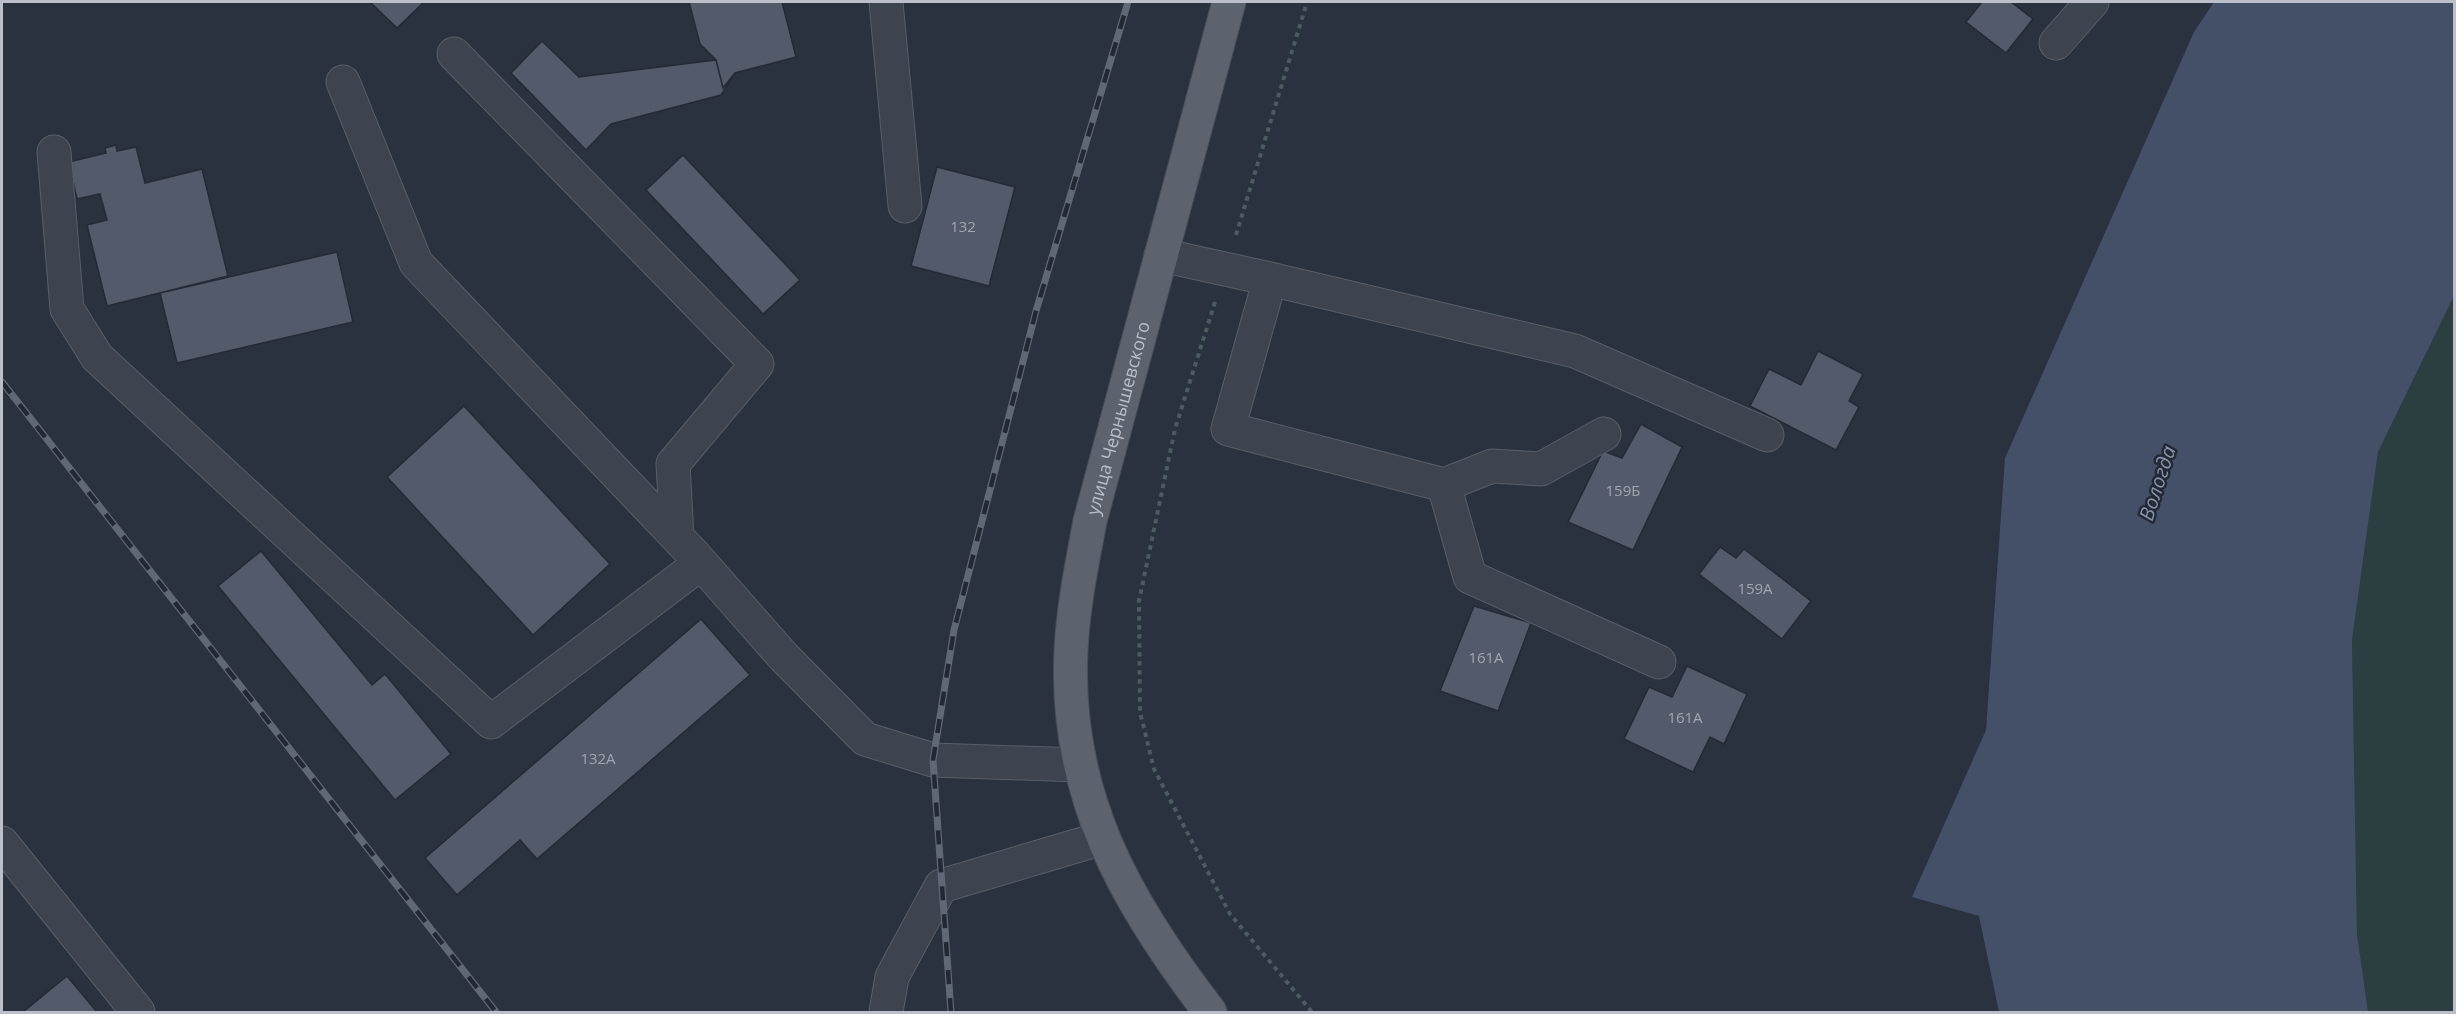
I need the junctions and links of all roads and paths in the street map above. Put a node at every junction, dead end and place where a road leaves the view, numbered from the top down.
1 (886, 2) edge
2 (1229, 2) edge
3 (1307, 2) edge
4 (2092, 2) edge
5 (2056, 43) dead end
6 (454, 54) dead end
7 (343, 82) dead end
8 (54, 152) dead end
9 (905, 206) dead end
10 (1161, 255) junction
11 (1225, 269) junction
12 (1270, 279) junction
13 (1604, 434) dead end
14 (1767, 435) dead end
15 (1444, 485) junction
16 (677, 537) junction
17 (701, 563) junction
18 (1659, 662) dead end
19 (1079, 765) junction
20 (1103, 838) junction
21 (2, 843) edge
22 (138, 1012) edge
23 (886, 1012) edge
24 (1210, 1012) edge
25 (1312, 1012) edge

1 - 9 lane
2 - 10 main road, улица Чернышевского
3 - 11 path
4 - 5 lane
6 - 16 lane
7 - 16 lane
8 - 17 lane
10 - 11 lane
10 - 19 main road, улица Чернышевского
11 - 12 lane
11 - 25 path
12 - 14 lane
12 - 15 lane
13 - 15 lane
15 - 18 lane
16 - 17 lane
17 - 19 lane
19 - 20 main road, улица Чернышевского
20 - 23 lane
20 - 24 main road, улица Чернышевского
21 - 22 lane

